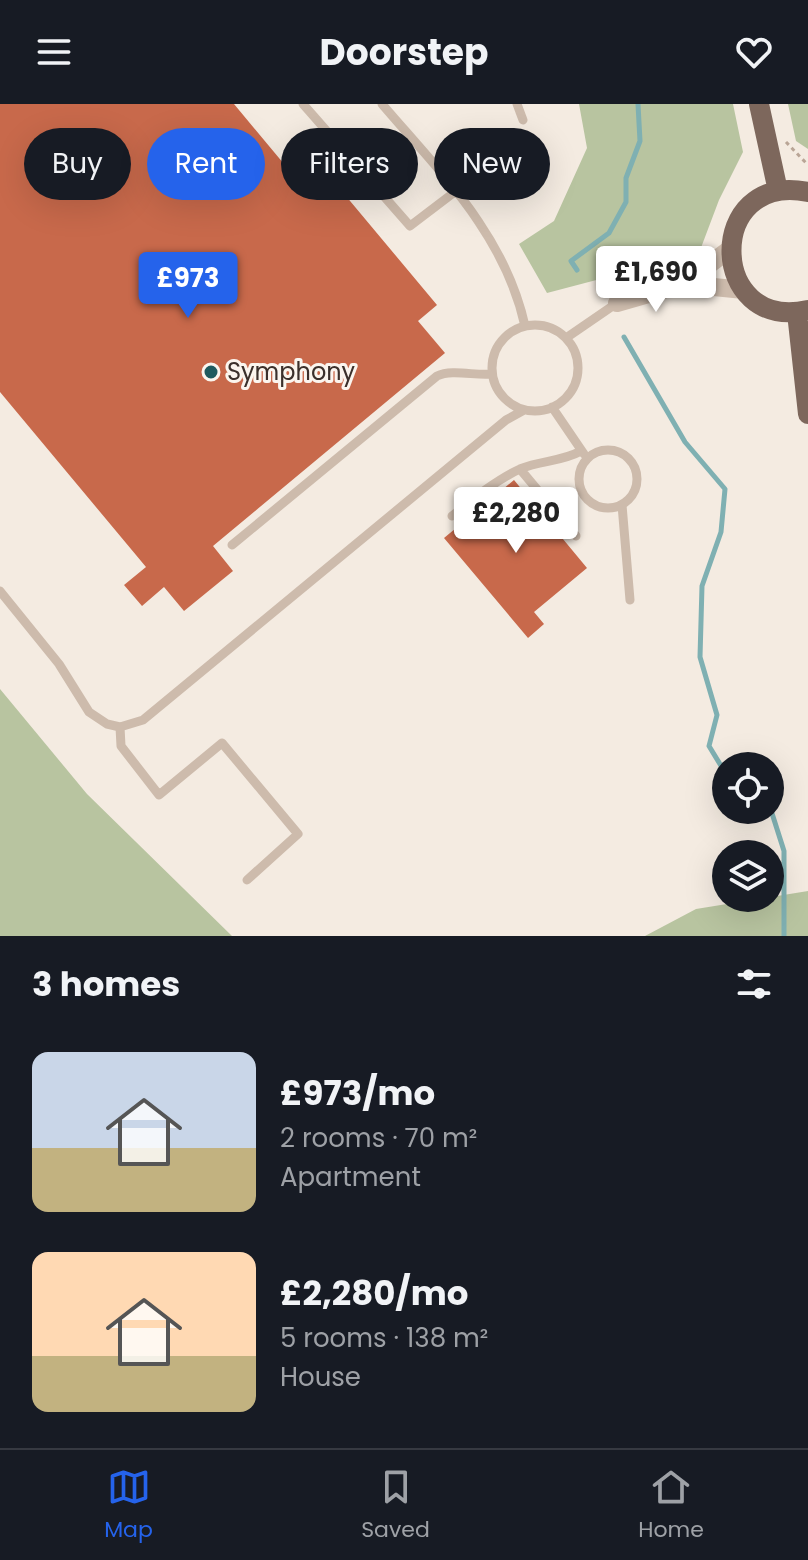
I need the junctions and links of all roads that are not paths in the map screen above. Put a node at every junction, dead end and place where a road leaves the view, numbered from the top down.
1 (303, 104) edge
2 (382, 104) edge
3 (517, 104) edge
4 (759, 104) edge
5 (523, 120) dead end
6 (434, 165) edge
7 (778, 191) junction
8 (808, 192) edge
9 (444, 200) edge
10 (463, 200) edge
11 (730, 249) junction
12 (683, 284) junction
13 (744, 290) junction
14 (617, 303) joint
15 (803, 311) edge
16 (525, 326) junction
17 (566, 338) junction
18 (492, 374) junction
19 (552, 407) junction
20 (524, 410) junction
21 (808, 414) edge
22 (584, 454) junction
23 (520, 469) junction
24 (622, 505) junction
25 (452, 516) dead end
26 (576, 536) dead end
27 (232, 545) dead end
28 (0, 591) edge
29 (630, 600) dead end
30 (120, 727) junction
31 (247, 880) dead end

1 - 9 lane
2 - 6 lane
3 - 5 lane
4 - 7 main road
7 - 8 main road
7 - 11 main road
10 - 16 lane
11 - 12 street
11 - 13 main road
12 - 13 street
12 - 14 street
13 - 15 main road
14 - 17 lane
15 - 21 main road
16 - 17 lane
16 - 18 lane
17 - 19 lane
18 - 20 lane
18 - 27 lane
19 - 20 lane
19 - 22 lane
20 - 30 lane
22 - 23 lane
22 - 24 lane
22 - 24 lane
23 - 25 lane
23 - 26 lane
24 - 29 lane
28 - 30 lane
30 - 31 lane

